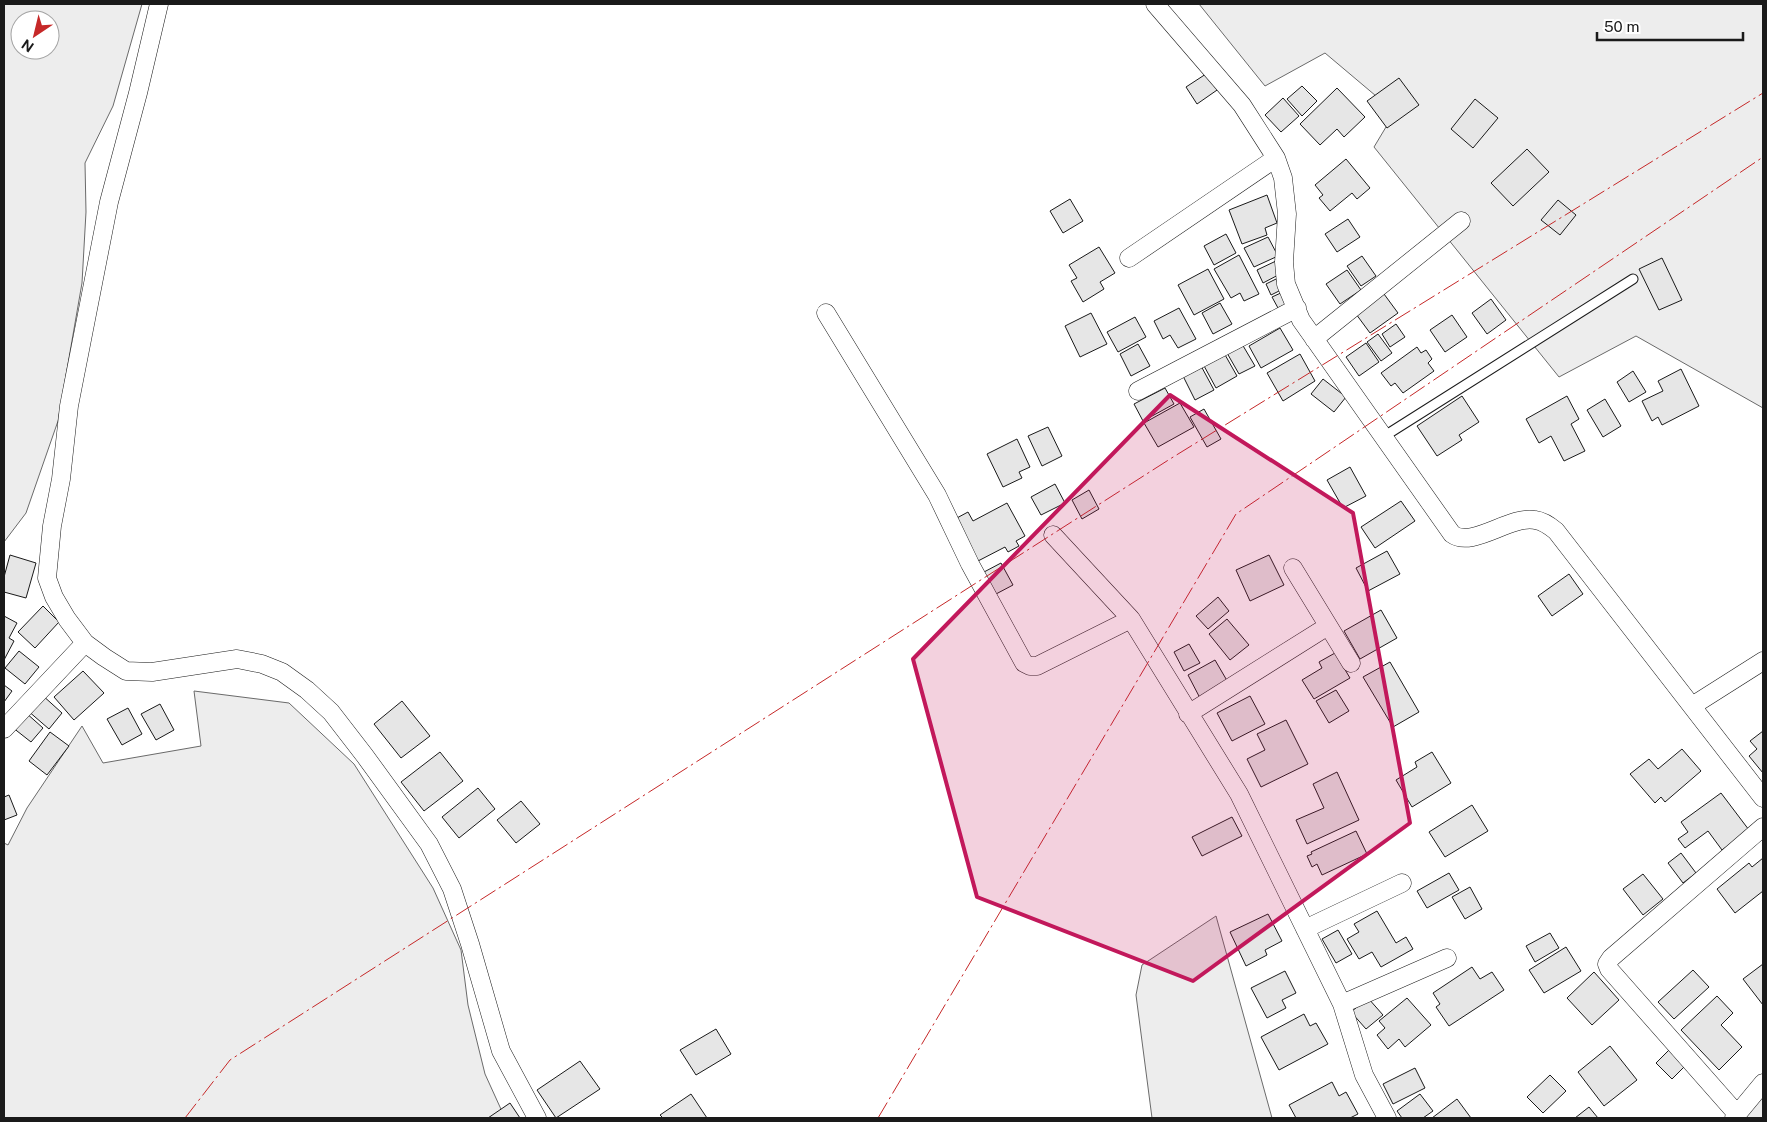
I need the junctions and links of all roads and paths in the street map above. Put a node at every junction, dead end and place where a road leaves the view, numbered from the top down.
1 (159, 4) edge
2 (1155, 4) edge
3 (1276, 158) junction
4 (1461, 221) dead end
5 (1130, 258) dead end
6 (1633, 279) dead end
7 (1297, 308) junction
8 (826, 313) dead end
9 (1314, 339) junction
10 (1138, 391) dead end
11 (1383, 437) junction
12 (1053, 535) dead end
13 (1293, 568) dead end
14 (1131, 619) junction
15 (1328, 626) junction
16 (85, 643) junction
17 (1763, 660) edge
18 (1351, 663) dead end
19 (1692, 706) junction
20 (1188, 714) junction
21 (4, 729) edge
22 (1763, 798) edge
23 (1763, 827) edge
24 (1402, 882) dead end
25 (1305, 929) junction
26 (1447, 958) dead end
27 (1342, 1004) junction
28 (1763, 1083) edge
29 (1736, 1116) edge
30 (537, 1118) edge
31 (1387, 1118) edge

1 - 16 street
2 - 3 street
3 - 5 street
3 - 7 street
4 - 9 street
6 - 11 lane
7 - 9 street
7 - 10 street
8 - 14 street
9 - 11 street
11 - 19 street
12 - 14 street
13 - 15 street
14 - 20 street
15 - 18 street
15 - 20 street
16 - 21 street
16 - 30 street
17 - 19 street
19 - 22 street
20 - 25 street
23 - 29 street
24 - 25 street
25 - 27 street
26 - 27 street
27 - 31 street
28 - 29 street

